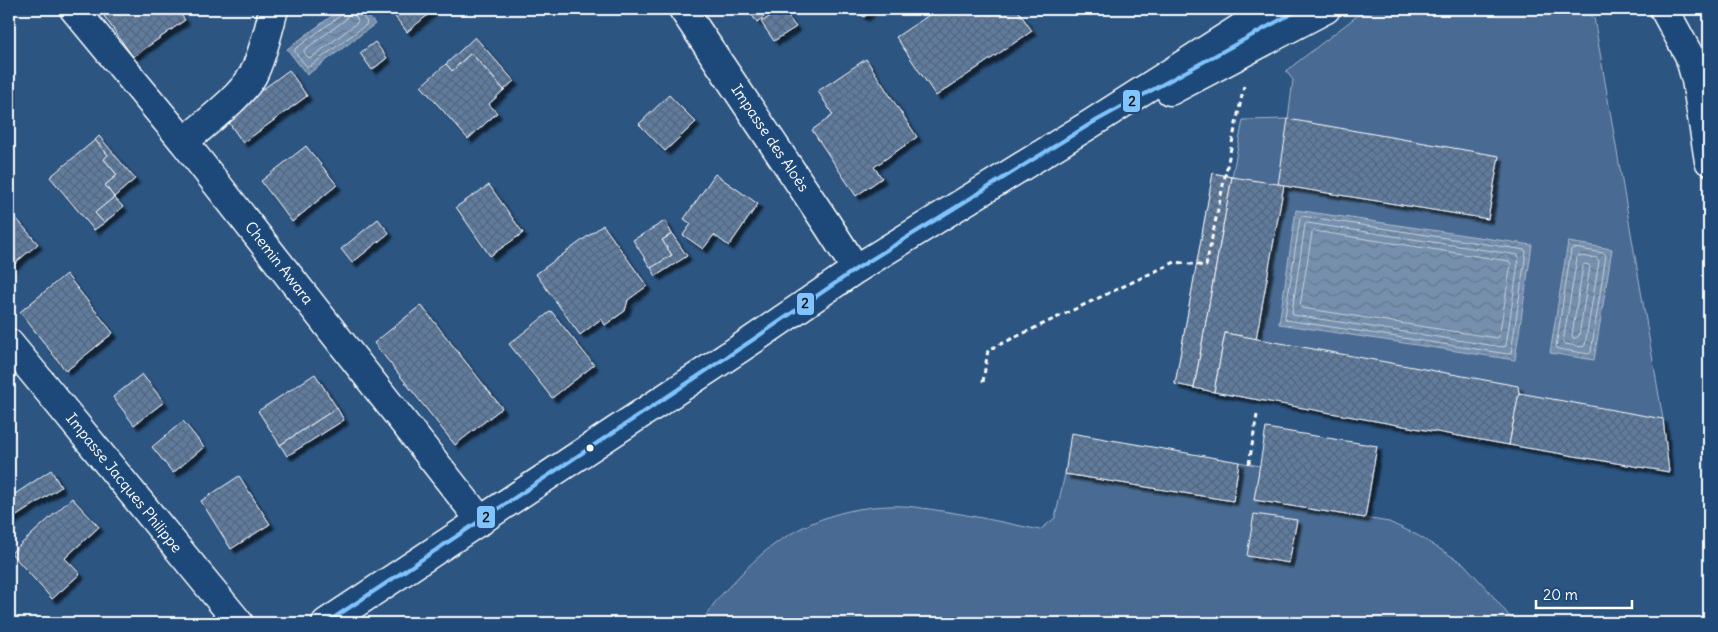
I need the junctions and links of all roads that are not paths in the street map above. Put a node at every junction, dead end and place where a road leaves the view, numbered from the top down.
1 (74, 9) edge
2 (274, 9) edge
3 (683, 9) edge
4 (1239, 9) edge
5 (1270, 9) edge
6 (1300, 9) edge
7 (1326, 9) edge
8 (1664, 9) edge
9 (1092, 122) junction
10 (184, 142) junction
11 (1709, 161) edge
12 (856, 269) junction
13 (9, 343) edge
14 (481, 521) junction
15 (239, 623) edge
16 (326, 623) edge

1 - 10 main road, Chemin Awara
2 - 10 main road
3 - 12 main road, Impasse des Aloès
4 - 9 main road
5 - 9 main road
6 - 9 main road
7 - 9 main road
8 - 11 main road
9 - 12 main road
10 - 14 main road, Chemin Awara
12 - 14 main road
13 - 15 main road, Impasse Jacques Philippe
14 - 16 main road

